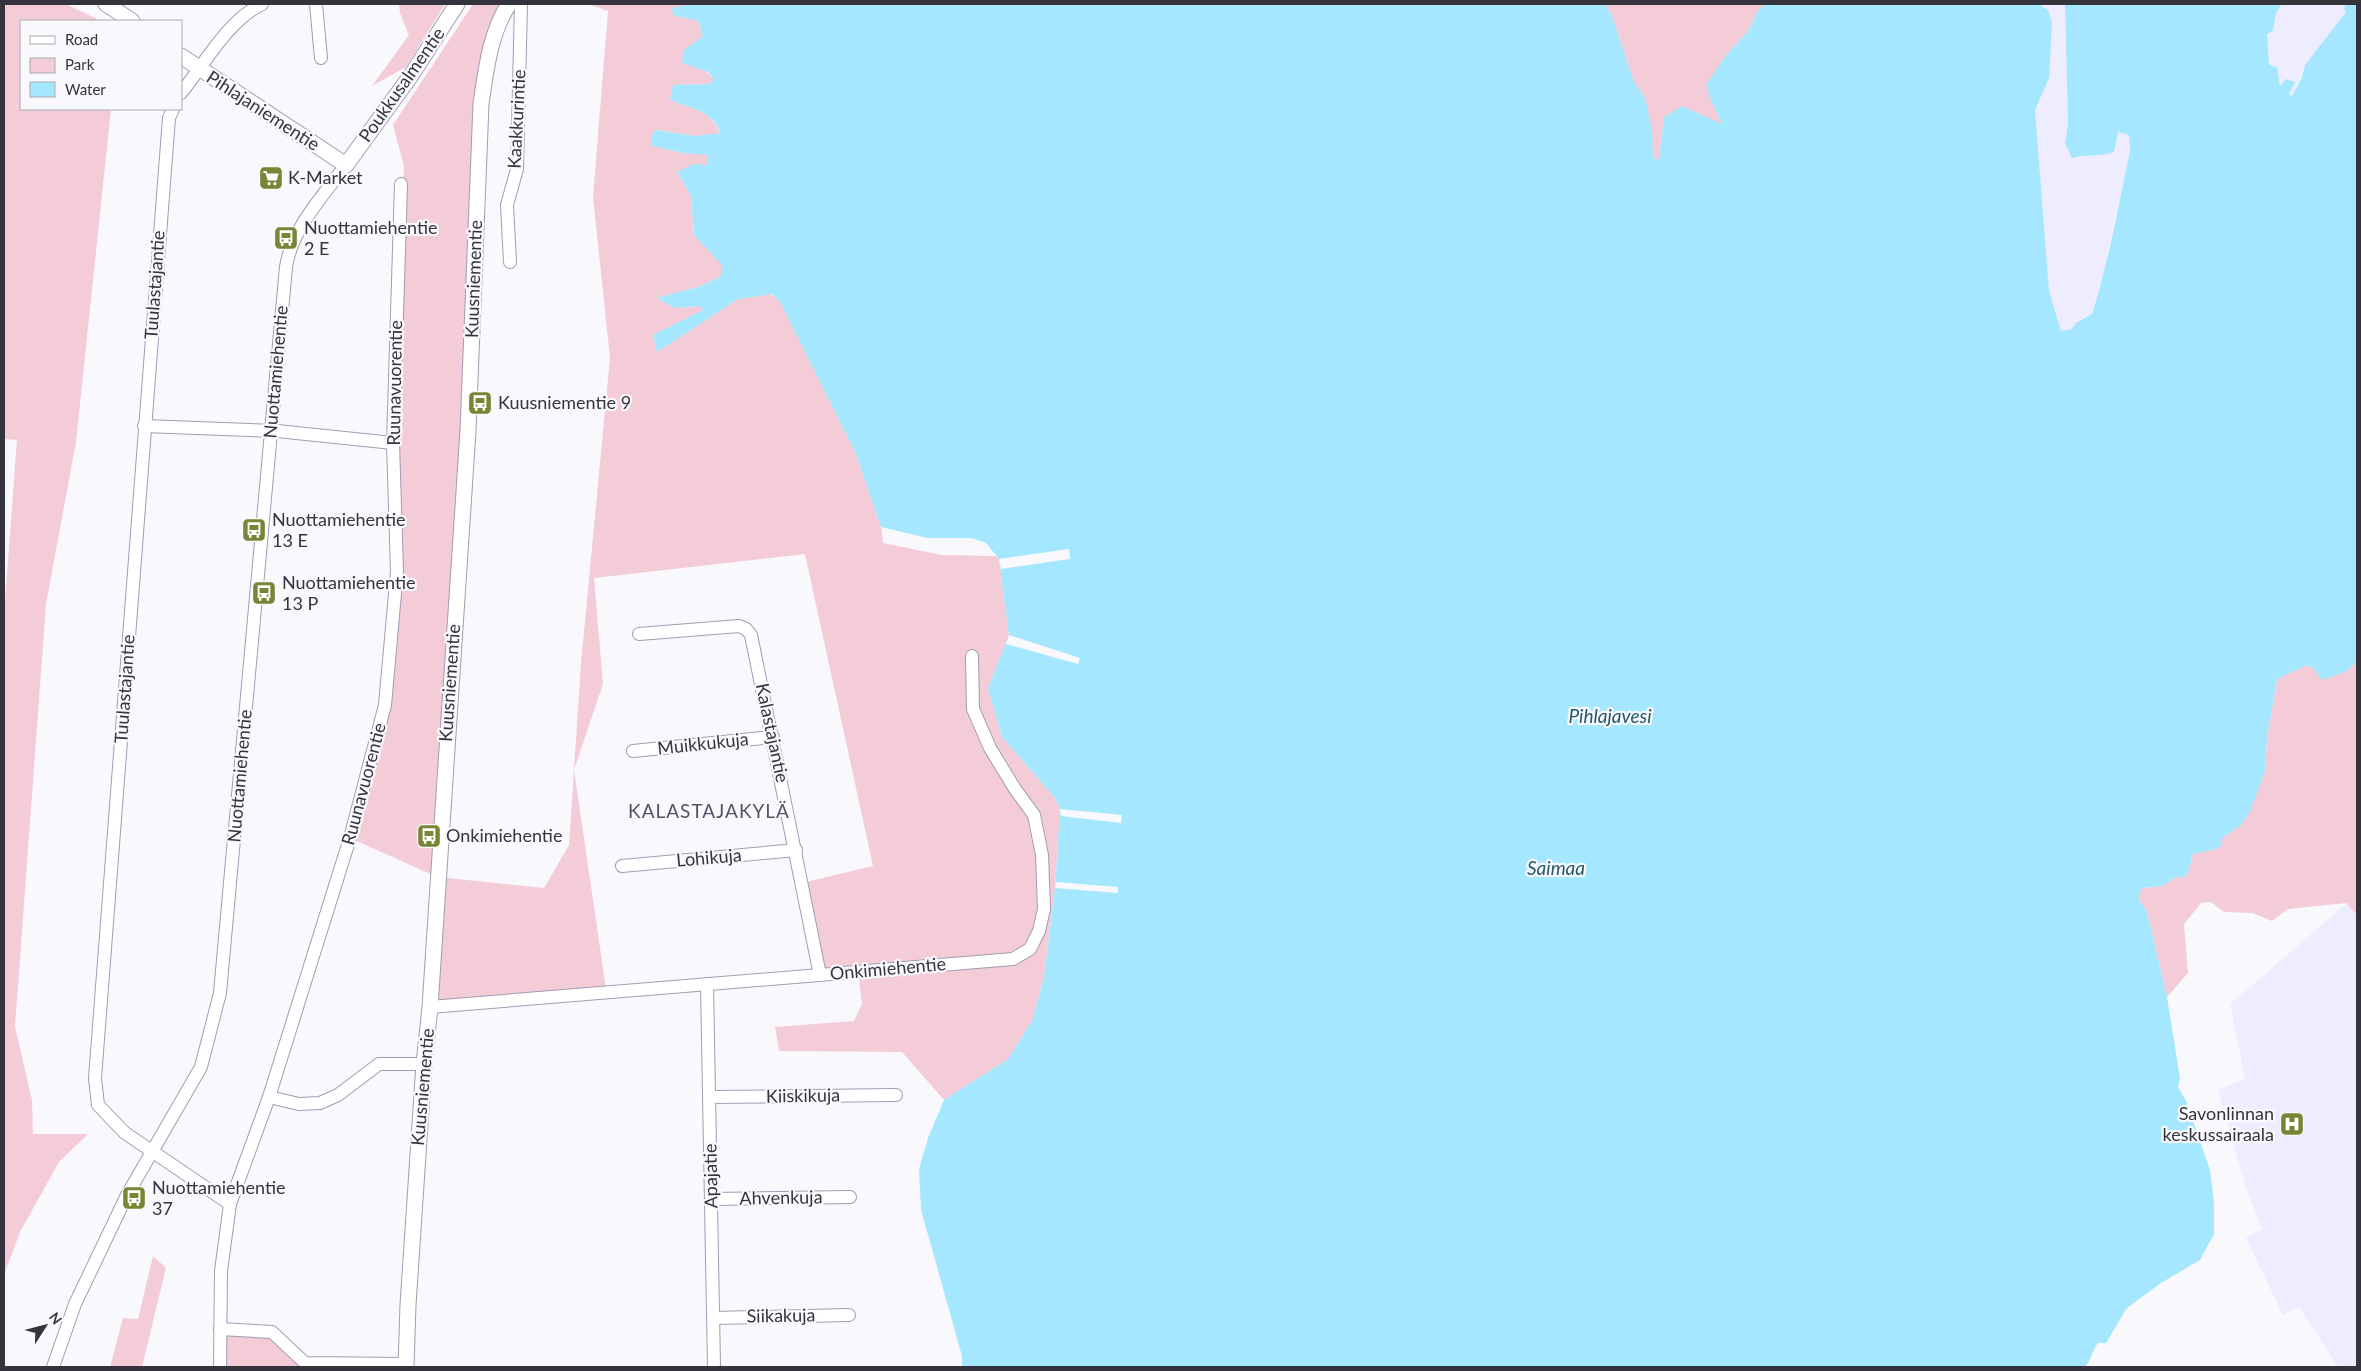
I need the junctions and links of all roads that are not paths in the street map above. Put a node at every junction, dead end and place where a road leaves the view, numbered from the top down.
1 (106, 4) edge
2 (262, 4) edge
3 (316, 4) edge
4 (457, 4) edge
5 (509, 4) edge
6 (521, 4) edge
7 (130, 20) edge
8 (182, 57) edge
9 (321, 58) dead end
10 (200, 69) junction
11 (182, 92) edge
12 (173, 110) edge
13 (346, 166) junction
14 (401, 184) dead end
15 (510, 262) dead end
16 (144, 426) junction
17 (270, 431) junction
18 (393, 443) junction
19 (639, 634) dead end
20 (972, 656) dead end
21 (773, 737) junction
22 (633, 751) dead end
23 (796, 850) junction
24 (622, 866) dead end
25 (820, 974) junction
26 (707, 984) junction
27 (430, 1007) junction
28 (424, 1064) junction
29 (896, 1095) dead end
30 (269, 1097) junction
31 (710, 1097) junction
32 (152, 1152) junction
33 (850, 1197) dead end
34 (712, 1199) junction
35 (230, 1204) junction
36 (849, 1315) dead end
37 (713, 1318) junction
38 (220, 1329) junction
39 (406, 1366) edge
40 (53, 1367) edge
41 (220, 1367) edge
42 (714, 1367) edge

1 - 7 street
2 - 10 street
3 - 9 street
4 - 13 street, Poukkusalmentie
5 - 27 street, Kuusniementie
6 - 15 street, Kaakkurintie
8 - 10 street, Pihlajaniementie
10 - 11 street
10 - 13 street, Pihlajaniementie
12 - 16 street, Tuulastajantie
13 - 17 street, Nuottamiehentie
14 - 18 street, Ruunavuorentie
16 - 17 street
16 - 32 street, Tuulastajantie
17 - 18 street
17 - 32 street, Nuottamiehentie
18 - 30 street, Ruunavuorentie
19 - 21 street, Kalastajantie
20 - 25 street, Onkimiehentie
21 - 22 street, Muikkukuja
21 - 23 street, Kalastajantie
23 - 24 street, Lohikuja
23 - 25 street, Kalastajantie
25 - 26 street, Onkimiehentie
26 - 27 street, Onkimiehentie
26 - 31 street, Apajatie
27 - 28 street, Kuusniementie
28 - 30 street
28 - 39 street, Kuusniementie
29 - 31 street, Kiiskikuja
30 - 35 street, Ruunavuorentie
31 - 34 street, Apajatie
32 - 35 street, Tuulastajantie
32 - 40 street, Nuottamiehentie
33 - 34 street, Ahvenkuja
34 - 37 street, Apajatie
35 - 38 street, Ruunavuorentie
36 - 37 street, Siikakuja
37 - 42 street, Apajatie
38 - 39 street
38 - 41 street, Ruunavuorentie

